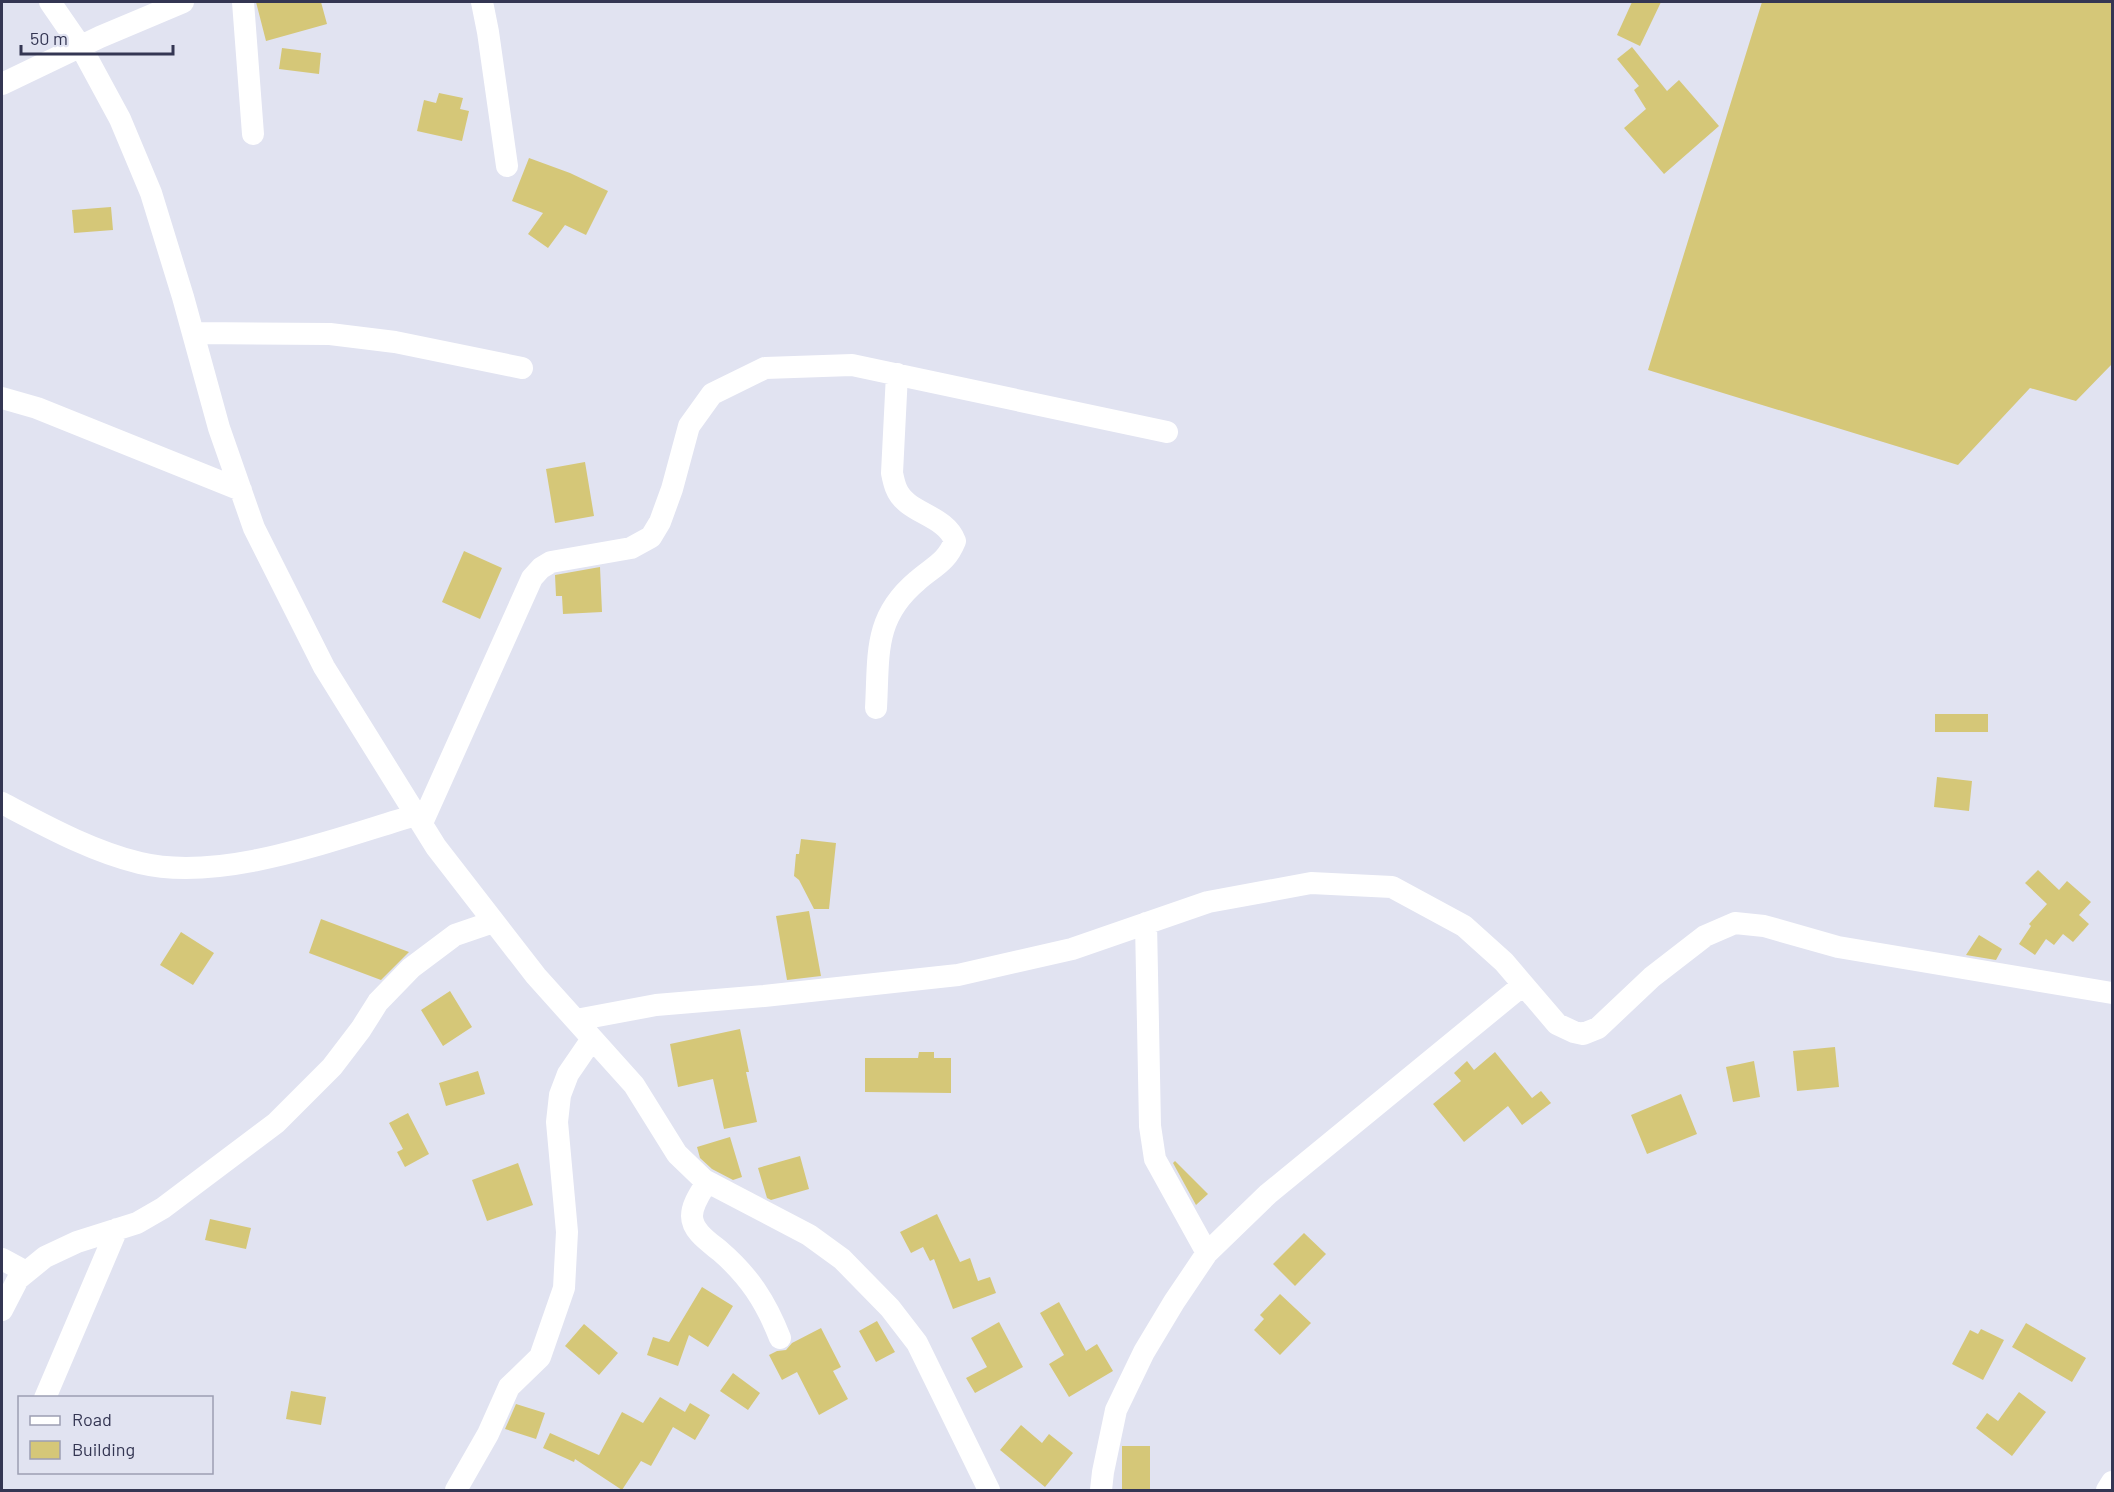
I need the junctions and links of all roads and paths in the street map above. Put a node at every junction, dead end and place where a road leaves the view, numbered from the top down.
1 (50, 2) edge
2 (183, 2) edge
3 (243, 2) edge
4 (482, 2) edge
5 (81, 46) junction
6 (2, 84) edge
7 (252, 134) dead end
8 (507, 166) dead end
9 (193, 333) junction
10 (522, 368) dead end
11 (897, 374) junction
12 (2, 398) edge
13 (1167, 432) dead end
14 (241, 490) junction
15 (876, 708) dead end
16 (2, 803) edge
17 (419, 819) junction
18 (493, 922) junction
19 (1146, 923) junction
20 (1523, 985) junction
21 (2112, 993) edge
22 (576, 1020) junction
23 (592, 1039) junction
24 (707, 1182) junction
25 (117, 1229) junction
26 (1207, 1253) junction
27 (2, 1259) edge
28 (26, 1272) junction
29 (2, 1310) edge
30 (780, 1338) dead end
31 (46, 1396) edge
32 (2112, 1482) edge
33 (456, 1491) edge
34 (989, 1491) edge
35 (1101, 1491) edge
36 (2107, 1491) edge

1 - 5 street
2 - 5 street
3 - 7 street
4 - 8 street
5 - 6 street
5 - 9 street
9 - 10 street
9 - 14 street
11 - 13 street
11 - 15 street
11 - 17 street
12 - 14 street
14 - 17 street
16 - 17 street
17 - 18 street
18 - 22 street
18 - 25 street
19 - 20 street
19 - 22 street
19 - 26 street
20 - 21 street
20 - 26 street
22 - 23 street
23 - 24 street
23 - 33 street
24 - 30 street
24 - 34 street
25 - 28 street
25 - 31 street
26 - 35 street
27 - 28 street
28 - 29 street
32 - 36 street

